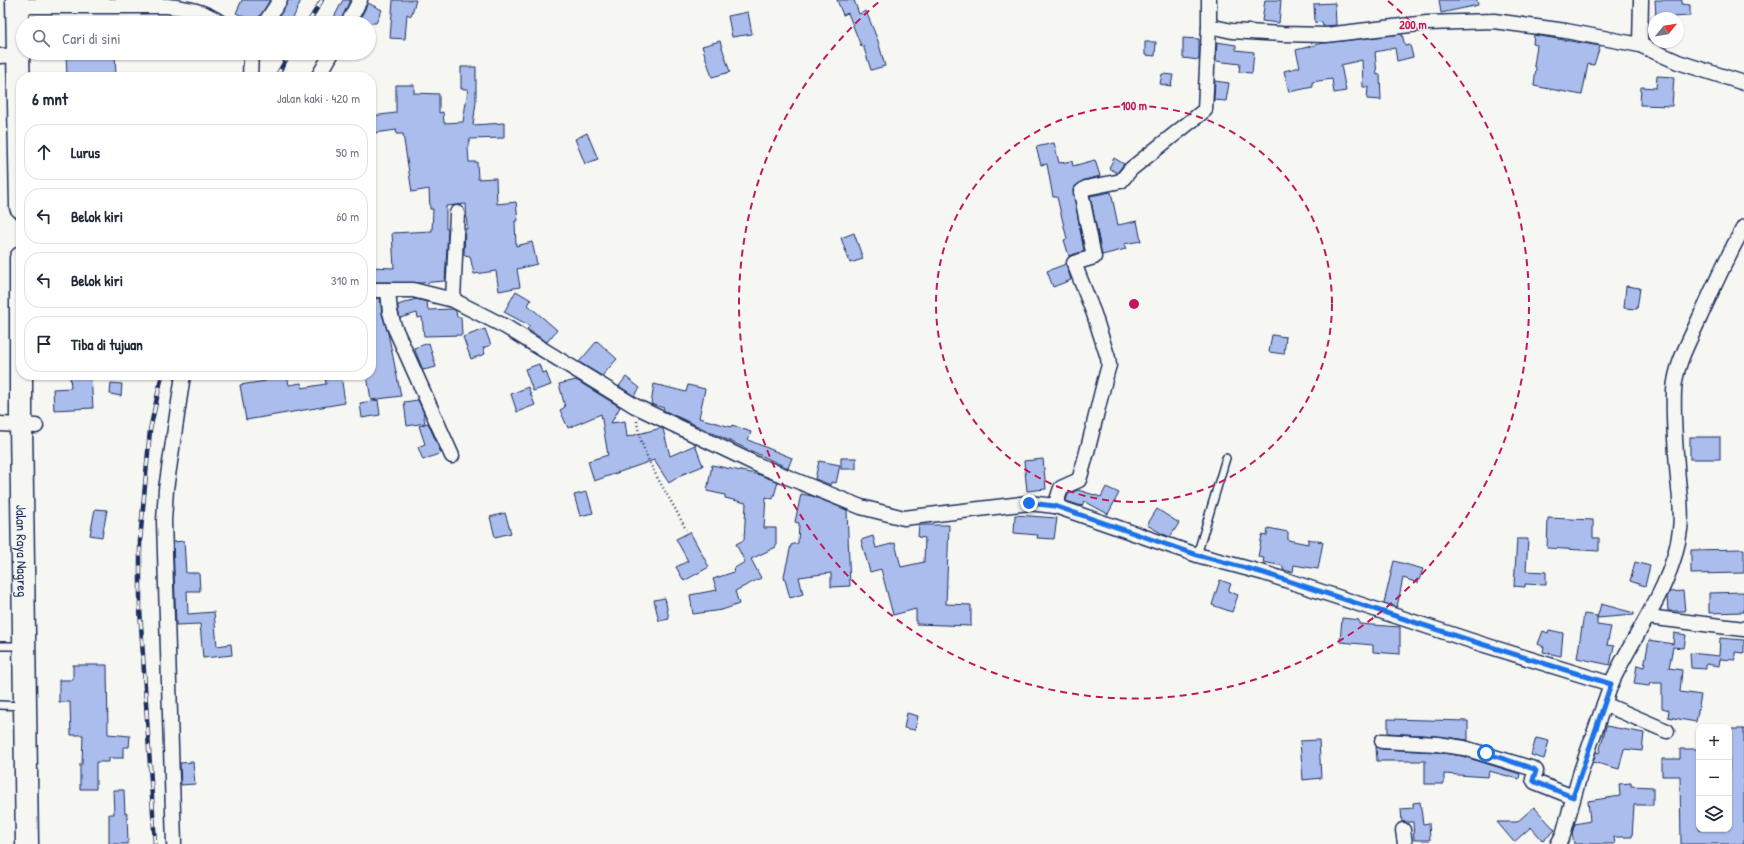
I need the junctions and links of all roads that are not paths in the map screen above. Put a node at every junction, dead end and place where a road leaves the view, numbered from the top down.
1 (280, 0) edge
2 (360, 0) edge
3 (1209, 0) edge
4 (1641, 0) edge
5 (25, 7) edge
6 (211, 16) edge
7 (270, 16) edge
8 (352, 16) edge
9 (1209, 26) junction
10 (1640, 45) junction
11 (17, 60) edge
12 (21, 60) edge
13 (251, 60) edge
14 (328, 60) edge
15 (17, 72) edge
16 (29, 72) edge
17 (250, 72) edge
18 (321, 72) edge
19 (1744, 83) edge
20 (457, 213) dead end
21 (1744, 227) edge
22 (376, 290) edge
23 (388, 290) junction
24 (453, 300) junction
25 (20, 380) edge
26 (33, 380) edge
27 (182, 380) edge
28 (19, 424) edge
29 (452, 456) dead end
30 (1226, 458) dead end
31 (1055, 506) junction
32 (1197, 555) junction
33 (1648, 617) junction
34 (1744, 630) edge
35 (0, 646) edge
36 (24, 646) junction
37 (1611, 684) junction
38 (1604, 704) junction
39 (0, 705) edge
40 (25, 706) junction
41 (1667, 730) dead end
42 (1382, 741) dead end
43 (1573, 797) junction
44 (1403, 830) dead end
45 (27, 844) edge
46 (42, 844) edge
47 (174, 844) edge
48 (1405, 844) edge
49 (1559, 844) edge

1 - 7 street
2 - 8 street
3 - 9 street
4 - 10 street
5 - 6 street
9 - 10 street
9 - 31 street
10 - 19 street
11 - 15 highway
12 - 16 highway
13 - 17 street
14 - 18 street
20 - 24 street
21 - 33 street
22 - 23 street
23 - 24 street
23 - 29 street
24 - 31 street
25 - 28 highway, Jalan Raya Nagreg
26 - 28 highway, Jalan Raya Nagreg
27 - 47 street
28 - 36 highway, Jalan Raya Nagreg
28 - 46 highway, Jalan Raya Nagreg
30 - 32 lane
31 - 32 street
32 - 37 street
33 - 34 street
33 - 37 street
35 - 36 lane
36 - 40 highway, Jalan Raya Nagreg
37 - 38 street
38 - 41 street
38 - 43 street
39 - 40 lane
40 - 45 highway, Jalan Raya Nagreg
42 - 43 street
43 - 49 street
44 - 48 street

